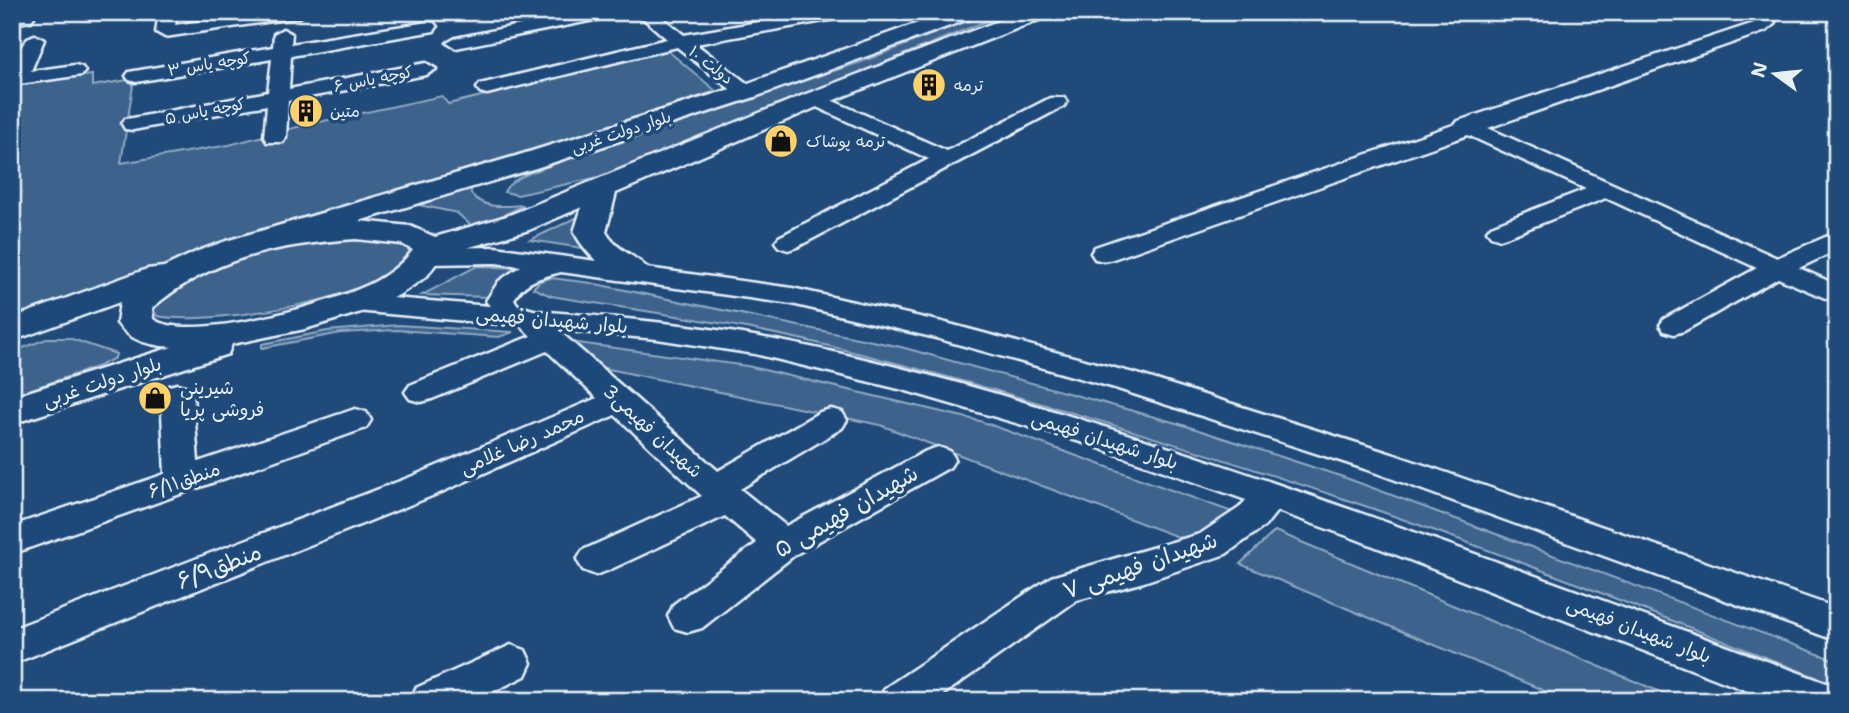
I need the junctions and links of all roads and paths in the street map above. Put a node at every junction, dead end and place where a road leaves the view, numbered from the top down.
1 (195, 12) edge
2 (609, 12) edge
3 (644, 12) edge
4 (846, 12) edge
5 (970, 12) edge
6 (1042, 12) edge
7 (1771, 12) edge
8 (290, 13) edge
9 (167, 20) edge
10 (428, 27) dead end
11 (36, 40) dead end
12 (680, 41) junction
13 (456, 43) dead end
14 (281, 51) junction
15 (426, 69) dead end
16 (75, 71) dead end
17 (136, 76) dead end
18 (15, 79) edge
19 (487, 88) dead end
20 (746, 92) junction
21 (278, 97) junction
22 (815, 99) junction
23 (1057, 102) dead end
24 (133, 124) dead end
25 (1466, 126) junction
26 (275, 137) dead end
27 (947, 159) junction
28 (526, 162) junction
29 (602, 189) junction
30 (1606, 190) junction
31 (1500, 231) dead end
32 (269, 238) junction
33 (1837, 240) edge
34 (788, 242) dead end
35 (430, 252) junction
36 (1104, 253) dead end
37 (193, 263) junction
38 (567, 264) junction
39 (1777, 268) junction
40 (636, 274) junction
41 (1837, 295) edge
42 (356, 303) junction
43 (522, 316) junction
44 (1674, 325) dead end
45 (272, 328) junction
46 (12, 330) edge
47 (551, 339) junction
48 (421, 392) dead end
49 (177, 394) dead end
50 (620, 400) junction
51 (12, 411) edge
52 (355, 420) dead end
53 (831, 420) dead end
54 (938, 459) dead end
55 (182, 481) junction
56 (425, 485) joint
57 (722, 493) junction
58 (1270, 495) junction
59 (12, 540) edge
60 (783, 544) junction
61 (596, 560) dead end
62 (688, 616) dead end
63 (1837, 625) edge
64 (12, 647) edge
65 (511, 663) dead end
66 (431, 701) edge
67 (900, 701) edge
68 (1823, 701) edge

1 - 9 street
2 - 13 street
3 - 12 street, ۱۰ دولت
4 - 12 street
5 - 20 main road, بلوار دولت غربی
6 - 22 main road
7 - 25 street
8 - 9 street
8 - 14 street
10 - 14 street, کوچه یاس ۳
11 - 18 street
12 - 19 street
12 - 20 street, ۱۰ دولت
14 - 17 street, کوچه یاس ۳
14 - 21 street
15 - 21 street, کوچه یاس ۶
16 - 18 street
20 - 28 main road, بلوار دولت غربی
21 - 24 street, کوچه یاس ۵
21 - 26 street
22 - 27 street
22 - 29 main road
23 - 27 street
25 - 30 street
25 - 36 street
27 - 34 street
28 - 29 main road
28 - 32 main road, بلوار دولت غربی
29 - 35 main road
29 - 40 main road
30 - 31 street
30 - 39 street
32 - 35 main road
32 - 37 main road
33 - 39 street
35 - 38 street
35 - 42 main road
37 - 45 main road
37 - 46 main road
38 - 40 street
38 - 43 street, 3شهیدان فهیمی
39 - 41 street
39 - 44 street
40 - 63 street
42 - 43 street, بلوار شهیدان فهیمی
42 - 45 main road
43 - 47 street, 3شهیدان فهیمی
43 - 58 street, بلوار شهیدان فهیمی
45 - 51 main road, بلوار دولت غربی
47 - 48 street
47 - 50 street, 3شهیدان فهیمی
49 - 55 street
50 - 56 street, محمد رضا غلامی
50 - 57 street, 3شهیدان فهیمی
52 - 55 street, منطق۶/۱۱
53 - 57 street
54 - 60 street, شهیدان فهیمی ۵
55 - 59 street, منطق۶/۱۱
56 - 64 street, منطق۶/۹
57 - 60 street, 3شهیدان فهیمی
57 - 61 street
58 - 67 street, شهیدان فهیمی ۷
58 - 68 street, بلوار شهیدان فهیمی
60 - 62 street, شهیدان فهیمی ۵
65 - 66 street

